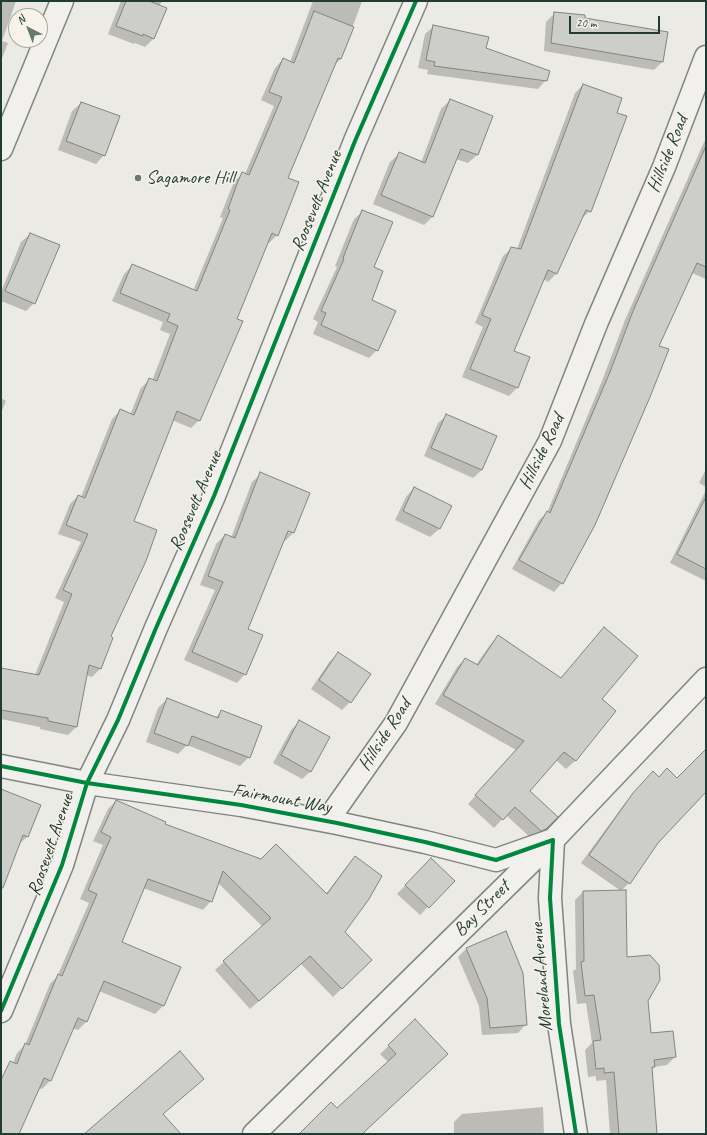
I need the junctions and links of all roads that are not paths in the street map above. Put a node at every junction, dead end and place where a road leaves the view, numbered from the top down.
1 (62, 1) edge
2 (416, 1) edge
3 (706, 57) edge
4 (1, 149) edge
5 (706, 679) edge
6 (1, 766) edge
7 (87, 783) junction
8 (327, 821) junction
9 (553, 840) junction
10 (1, 1011) edge
11 (254, 1134) edge
12 (576, 1134) edge

1 - 4 street
2 - 7 street, Roosevelt Avenue
3 - 8 street, Hillside Road
5 - 9 street, Bay Street
6 - 7 street, Fairmount Way
7 - 8 street, Fairmount Way
7 - 10 street, Roosevelt Avenue
8 - 9 street, Fairmount Way
9 - 11 street, Bay Street
9 - 12 street, Moreland Avenue

